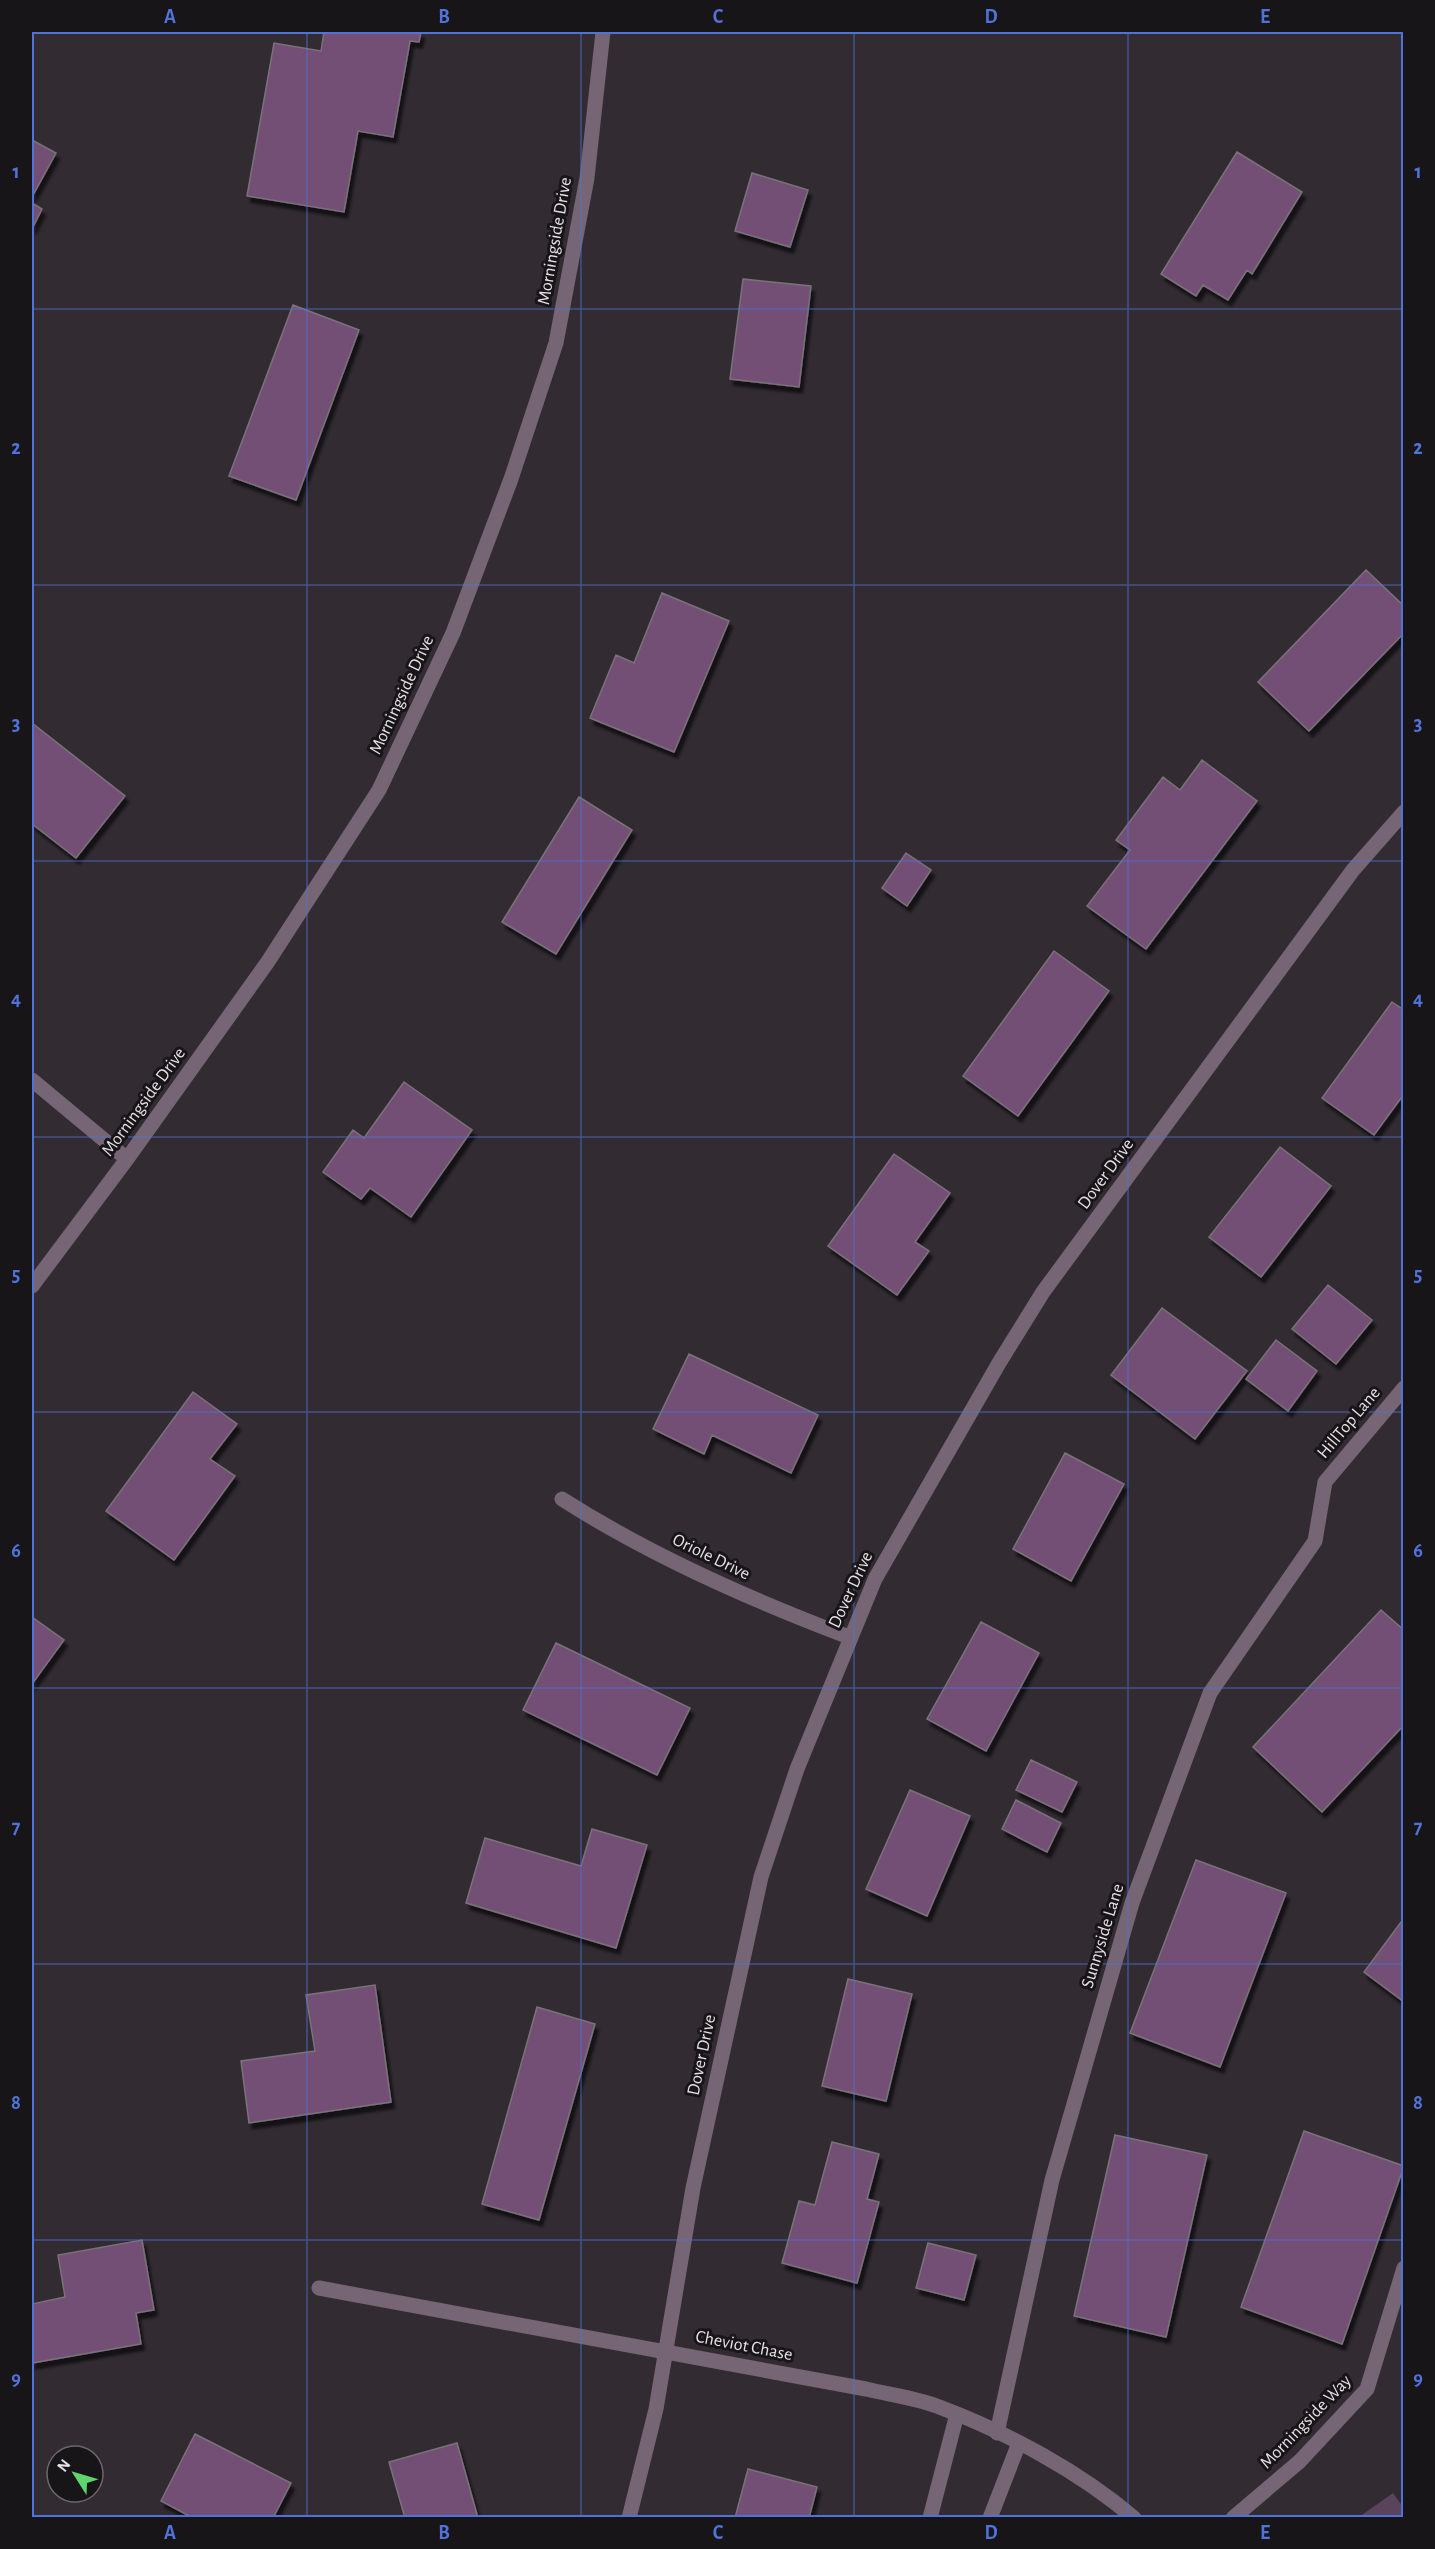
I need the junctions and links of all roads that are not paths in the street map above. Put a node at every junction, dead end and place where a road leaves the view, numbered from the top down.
1 (603, 32) edge
2 (1404, 812) edge
3 (32, 1080) edge
4 (127, 1159) junction
5 (32, 1286) edge
6 (1404, 1388) edge
7 (1325, 1482) joint
8 (562, 1499) dead end
9 (849, 1637) junction
10 (1404, 2268) edge
11 (319, 2288) dead end
12 (664, 2350) junction
13 (957, 2414) junction
14 (998, 2433) junction
15 (1019, 2443) junction
16 (629, 2517) edge
17 (930, 2517) edge
18 (990, 2517) edge
19 (1134, 2517) edge
20 (1233, 2517) edge

1 - 4 street, Morningside Drive
2 - 9 street, Dover Drive
3 - 4 street
4 - 5 street, Morningside Drive
6 - 7 street, HillTop Lane
7 - 14 street, Sunnyside Lane
8 - 9 street, Oriole Drive
9 - 12 street, Dover Drive
10 - 20 street, Morningside Way
11 - 12 street, Cheviot Chase
12 - 13 street, Cheviot Chase
12 - 16 street, Dover Drive
13 - 14 street, Cheviot Chase
13 - 17 street
14 - 15 street, Cheviot Chase
15 - 18 street
15 - 19 street, Cheviot Chase

